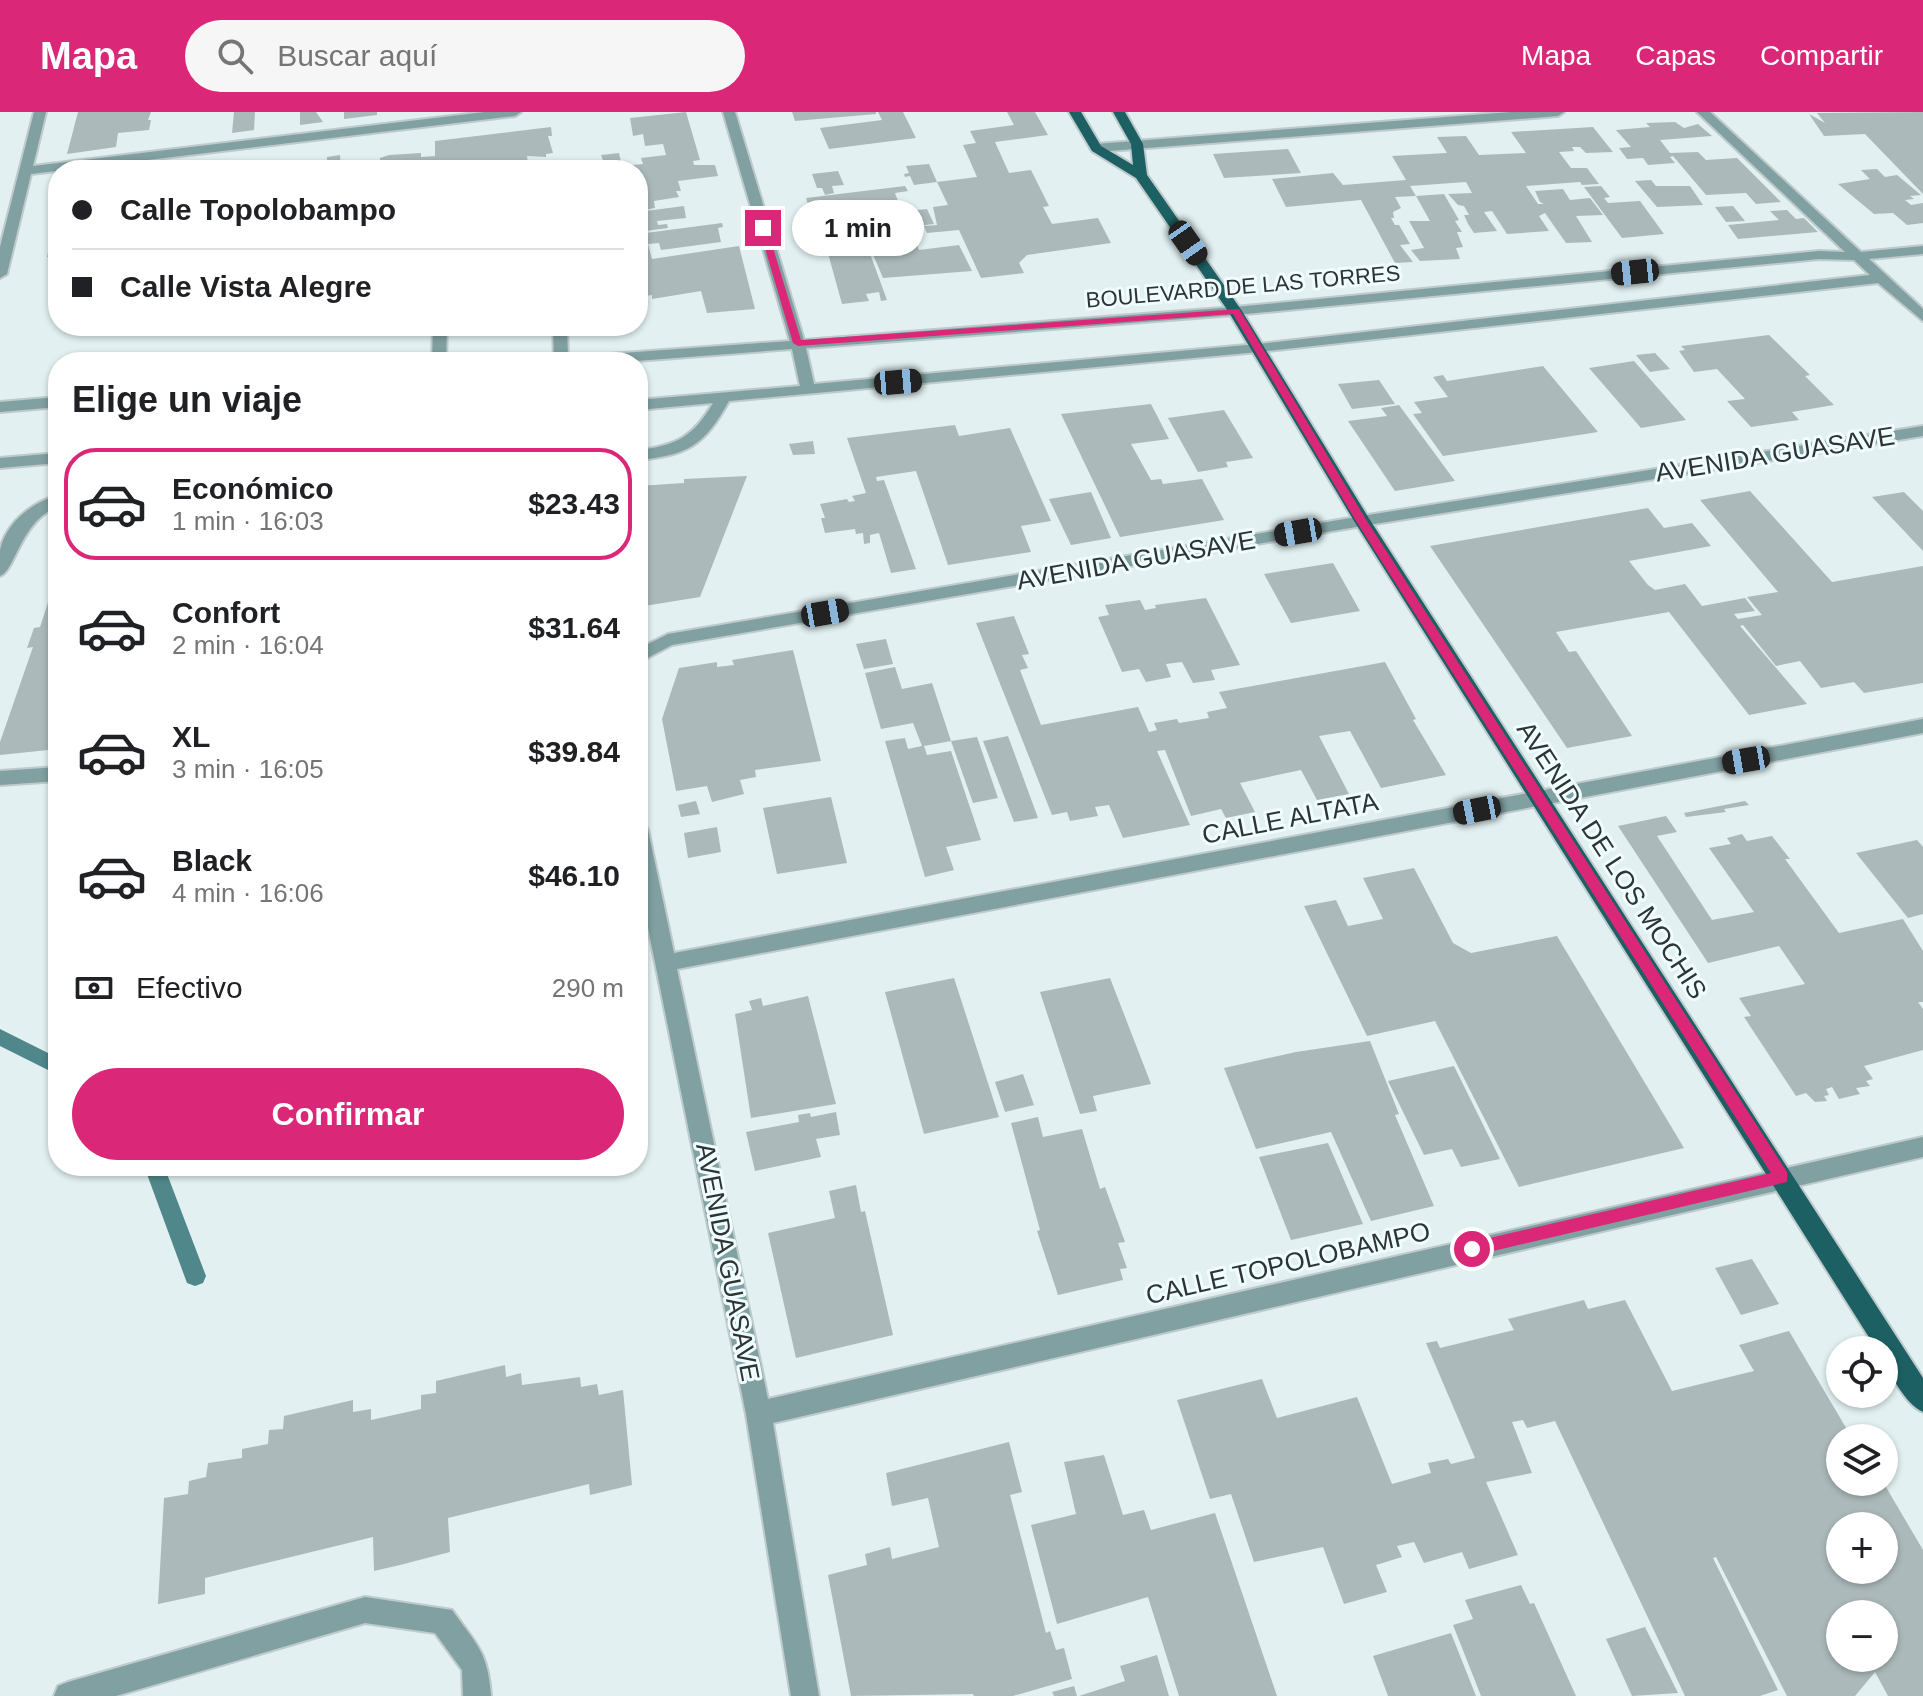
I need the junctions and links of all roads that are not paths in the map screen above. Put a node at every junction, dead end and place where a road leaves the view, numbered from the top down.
1 (40, 112) edge
2 (515, 112) edge
3 (729, 112) edge
4 (1075, 112) edge
5 (1119, 112) edge
6 (1558, 112) edge
7 (1703, 112) edge
8 (1431, 116) edge
9 (1137, 144) junction
10 (1096, 148) junction
11 (116, 160) edge
12 (48, 168) edge
13 (25, 171) junction
14 (1141, 175) junction
15 (1923, 250) edge
16 (1858, 256) junction
17 (0, 274) edge
18 (1882, 278) junction
19 (1235, 311) junction
20 (1923, 317) edge
21 (798, 343) junction
22 (1258, 348) junction
23 (648, 355) edge
24 (808, 390) junction
25 (723, 398) junction
26 (48, 403) edge
27 (648, 404) edge
28 (0, 407) edge
29 (1923, 431) edge
30 (648, 453) edge
31 (48, 459) edge
32 (0, 463) edge
33 (48, 504) edge
34 (1362, 521) junction
35 (0, 570) edge
36 (648, 651) edge
37 (1923, 726) edge
38 (48, 775) edge
39 (0, 778) edge
40 (1539, 798) junction
41 (648, 874) edge
42 (668, 962) junction
43 (1923, 1147) edge
44 (1781, 1177) junction
45 (1923, 1400) edge
46 (759, 1414) junction
47 (68, 1696) edge
48 (477, 1696) edge
49 (805, 1696) edge

1 - 13 street
2 - 11 street
3 - 21 street
4 - 10 main road
5 - 9 main road
6 - 8 street
7 - 16 street
8 - 9 street
9 - 10 street
9 - 14 main road
10 - 14 main road
12 - 13 street
13 - 17 street
14 - 19 main road, AVENIDA DE LOS MOCHIS
15 - 16 street, BOULEVARD DE LAS TORRES
16 - 18 street
16 - 19 street, BOULEVARD DE LAS TORRES
18 - 20 street
18 - 22 street
19 - 21 street, BOULEVARD DE LAS TORRES
19 - 22 main road, AVENIDA DE LOS MOCHIS
21 - 23 street, BOULEVARD DE LAS TORRES
21 - 24 street
22 - 24 street
22 - 34 main road, AVENIDA DE LOS MOCHIS
24 - 25 street
25 - 27 street
25 - 30 street
26 - 28 street
29 - 34 street, AVENIDA GUASAVE
31 - 32 street
33 - 35 street
34 - 36 street, AVENIDA GUASAVE
34 - 40 main road, AVENIDA DE LOS MOCHIS
37 - 40 street, CALLE ALTATA
38 - 39 street
40 - 42 street, CALLE ALTATA
40 - 44 main road, AVENIDA DE LOS MOCHIS
41 - 42 street, AVENIDA GUASAVE
42 - 46 street, AVENIDA GUASAVE
43 - 44 street, CALLE TOPOLOBAMPO
44 - 45 main road, AVENIDA DE LOS MOCHIS
44 - 46 street, CALLE TOPOLOBAMPO
46 - 49 street, AVENIDA GUASAVE
47 - 48 street

